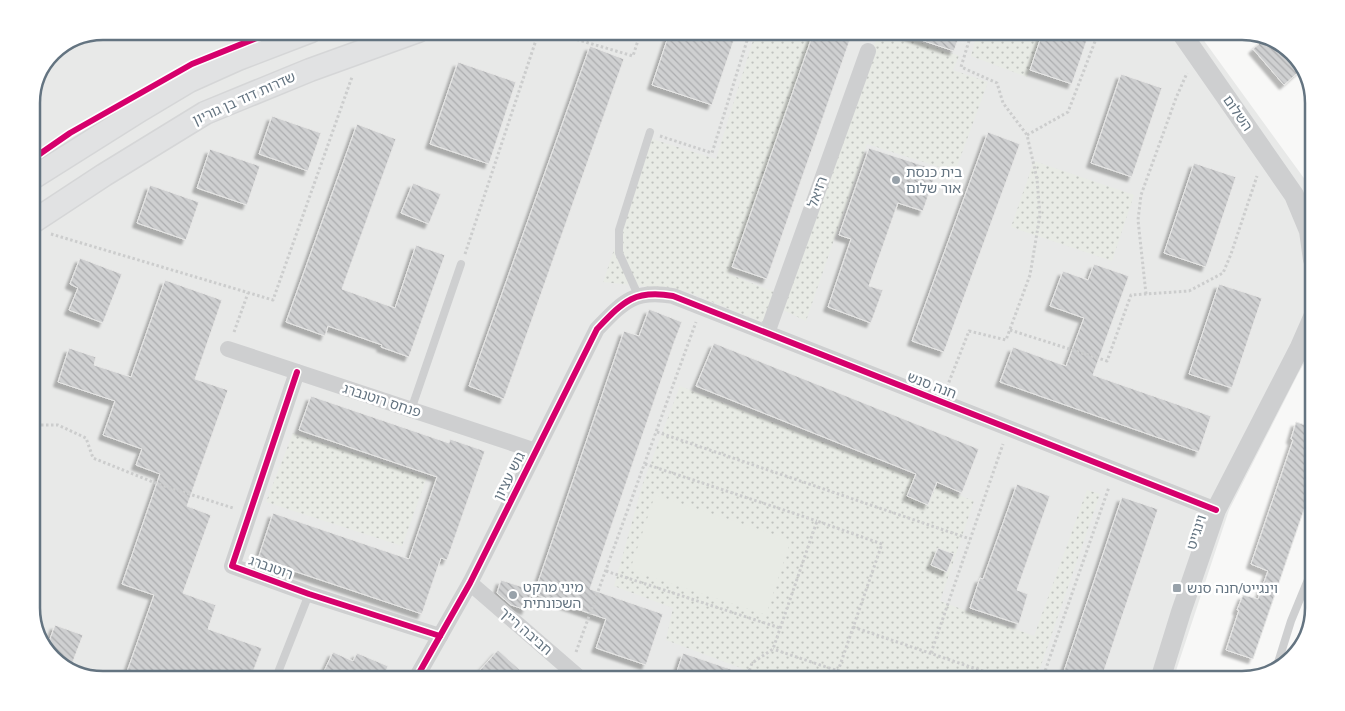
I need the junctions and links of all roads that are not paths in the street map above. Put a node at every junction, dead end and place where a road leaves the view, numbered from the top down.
1 (287, 40) edge
2 (393, 40) edge
3 (1187, 40) edge
4 (868, 50) dead end
5 (650, 132) road end
6 (40, 173) edge
7 (1294, 195) junction
8 (1305, 204) edge
9 (1305, 221) edge
10 (41, 228) edge
11 (461, 264) road end
12 (638, 296) junction
13 (767, 333) junction
14 (1305, 336) edge
15 (1305, 341) edge
16 (1300, 347) junction
17 (228, 349) road end
18 (297, 372) junction
19 (411, 410) junction
20 (536, 451) junction
21 (1216, 510) junction
22 (470, 583) junction
23 (1305, 586) edge
24 (309, 594) junction
25 (440, 636) junction
26 (1280, 658) edge
27 (279, 671) edge
28 (421, 671) edge
29 (571, 671) edge
30 (1163, 671) edge

1 - 6 main road
2 - 10 main road, שדרות דוד בן גוריון
3 - 7 street, השלום
4 - 13 street, רזיאל
5 - 12 lane
7 - 8 street, השלום
7 - 9 street, השלום
11 - 19 lane
12 - 13 street, חנה סנש
12 - 20 street, גוש עציון
13 - 21 street, חנה סנש
14 - 16 street, וינגייט
15 - 16 street, וינגייט
16 - 21 street, וינגייט
17 - 18 street, פנחס רוטנברג
18 - 19 street, פנחס רוטנברג
18 - 24 street, רוטנברג
19 - 20 street, פנחס רוטנברג
20 - 22 street, גוש עציון
21 - 30 street, וינגייט
22 - 25 street, גוש עציון
22 - 29 street, חביבה רייך
23 - 26 lane
24 - 25 street, רוטנברג
24 - 27 lane
25 - 28 street, גוש עציון

